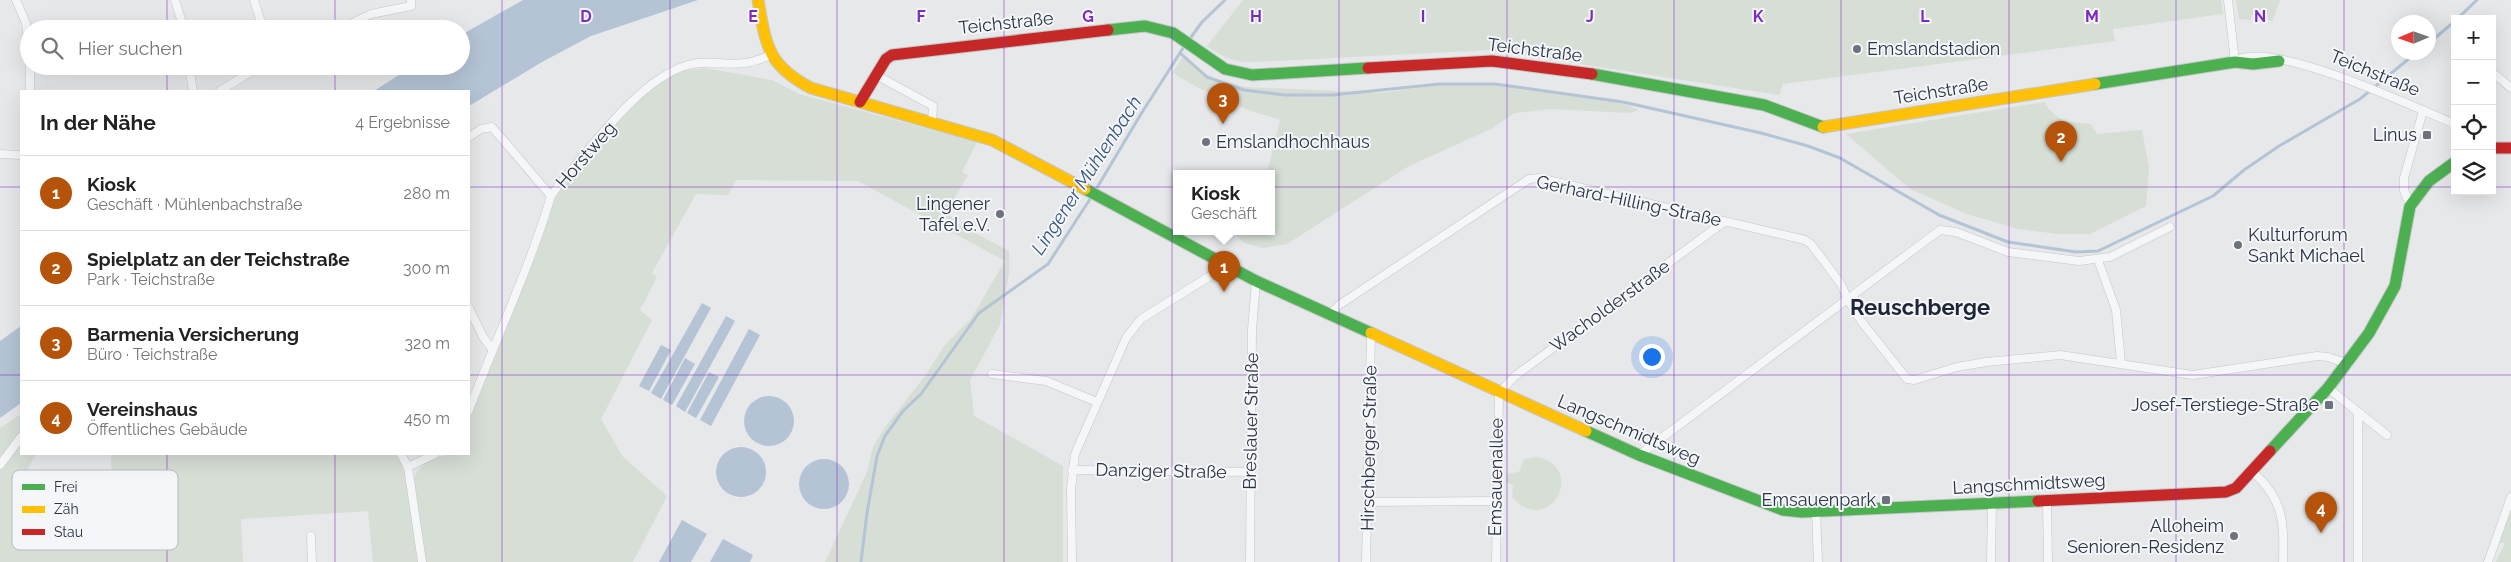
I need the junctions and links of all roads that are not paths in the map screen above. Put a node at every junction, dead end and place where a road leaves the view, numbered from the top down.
1 (16, 0) edge
2 (175, 0) edge
3 (254, 0) edge
4 (2228, 0) edge
5 (411, 3) edge
6 (759, 4) edge
7 (25, 20) edge
8 (181, 20) edge
9 (260, 20) edge
10 (358, 20) edge
11 (771, 55) junction
12 (2280, 61) joint
13 (2235, 62) junction
14 (30, 75) edge
15 (191, 75) edge
16 (246, 75) edge
17 (876, 75) junction
18 (2496, 75) edge
19 (2511, 88) edge
20 (30, 90) edge
21 (193, 90) edge
22 (222, 90) edge
23 (860, 102) junction
24 (2423, 111) junction
25 (2451, 122) edge
26 (932, 124) junction
27 (470, 136) edge
28 (2496, 148) edge
29 (2511, 148) edge
30 (0, 154) edge
31 (20, 155) edge
32 (2451, 165) edge
33 (551, 196) junction
34 (2410, 206) junction
35 (1724, 222) junction
36 (2170, 227) dead end
37 (2098, 260) junction
38 (1220, 262) junction
39 (1256, 281) junction
40 (1848, 300) junction
41 (470, 310) edge
42 (1329, 315) junction
43 (1371, 335) junction
44 (492, 349) junction
45 (2121, 363) junction
46 (2348, 364) junction
47 (992, 374) dead end
48 (2328, 388) junction
49 (1499, 393) junction
50 (1097, 402) junction
51 (470, 407) edge
52 (2358, 412) junction
53 (2387, 436) dead end
54 (20, 438) edge
55 (402, 455) edge
56 (433, 455) edge
57 (1639, 455) junction
58 (0, 465) edge
59 (408, 467) junction
60 (1072, 470) junction
61 (1250, 472) junction
62 (2253, 472) junction
63 (2511, 497) edge
64 (1496, 501) junction
65 (2047, 501) junction
66 (1368, 502) junction
67 (1992, 504) junction
68 (1816, 511) junction
69 (311, 536) dead end
70 (312, 562) edge
71 (422, 562) edge
72 (1072, 562) edge
73 (1250, 562) edge
74 (1366, 562) edge
75 (1496, 562) edge
76 (1818, 562) edge
77 (1992, 562) edge
78 (2048, 562) edge
79 (2283, 562) edge
80 (2358, 562) edge
81 (2488, 562) edge

1 - 7 street
2 - 8 street
3 - 9 street
4 - 13 street
5 - 10 street
6 - 11 street, Langschmidtsweg
11 - 23 street, Langschmidtsweg
11 - 33 street, Horstweg
12 - 13 street, Teichstraße
12 - 24 street, Teichstraße
13 - 17 street, Teichstraße
14 - 20 street
15 - 21 street
16 - 22 street
17 - 23 street, Teichstraße
17 - 26 street
18 - 19 street
23 - 26 street, Langschmidtsweg
24 - 25 street, Teichstraße
24 - 34 street, Langschmidtsweg
26 - 38 street, Langschmidtsweg
27 - 33 street
28 - 29 street
30 - 31 street
32 - 34 street, Langschmidtsweg
33 - 44 street, Horstweg
34 - 46 street, Langschmidtsweg
35 - 40 street, Gerhard-Hilling-Straße
35 - 42 street, Gerhard-Hilling-Straße
35 - 49 street, Wacholderstraße
36 - 37 street
37 - 40 street
37 - 45 street
38 - 39 street, Langschmidtsweg
38 - 50 street
39 - 42 street, Langschmidtsweg
39 - 61 street, Breslauer Straße
40 - 45 street
40 - 57 street
41 - 44 street
42 - 43 street, Langschmidtsweg
43 - 49 street, Langschmidtsweg
43 - 66 street, Hirschberger Straße
44 - 51 street, Horstweg
45 - 46 street
46 - 48 street, Langschmidtsweg
47 - 50 street
48 - 52 street
48 - 62 street, Langschmidtsweg
49 - 57 street, Langschmidtsweg
49 - 64 street, Emsauenallee
50 - 60 street
52 - 53 street
52 - 80 street
54 - 58 street
55 - 59 street
56 - 59 street
57 - 68 street, Langschmidtsweg
59 - 71 street
60 - 61 street, Danziger Straße
60 - 72 street
61 - 73 street, Breslauer Straße
62 - 65 street, Langschmidtsweg
62 - 79 street
63 - 81 street
64 - 66 street
64 - 75 street, Emsauenallee
65 - 67 street, Langschmidtsweg
65 - 78 street
66 - 74 street, Hirschberger Straße
67 - 68 street, Langschmidtsweg
67 - 77 street
68 - 76 street
69 - 70 street

